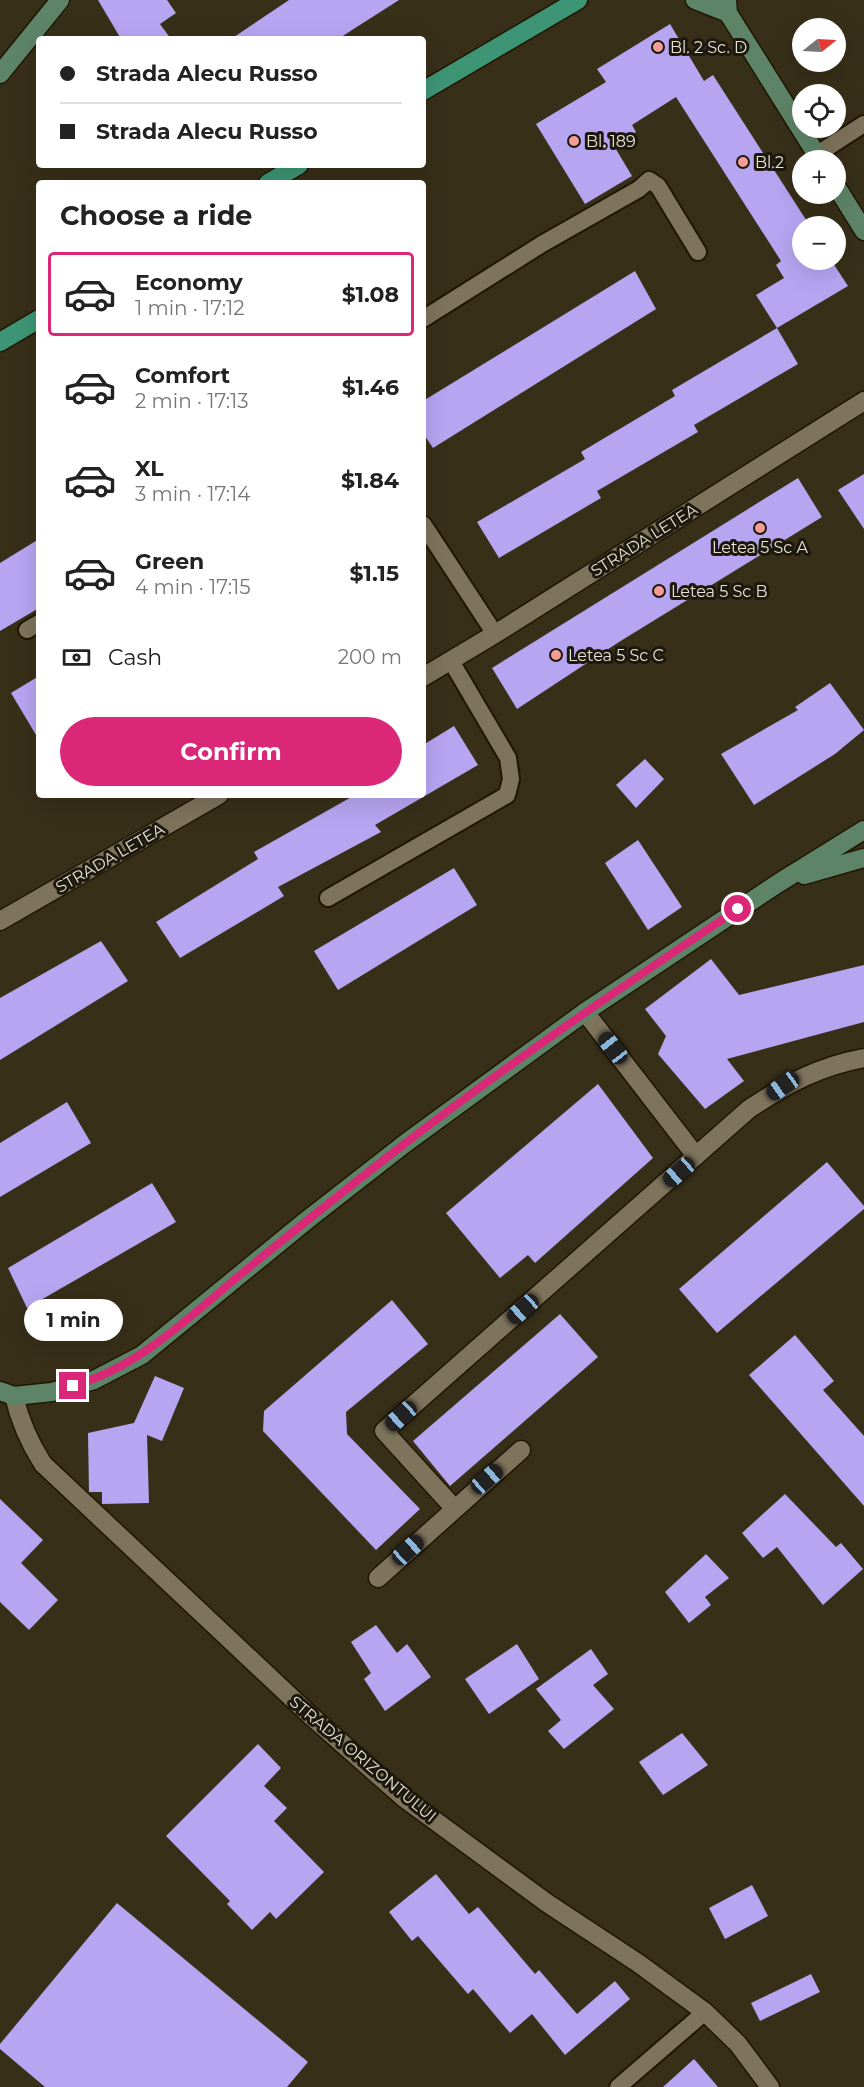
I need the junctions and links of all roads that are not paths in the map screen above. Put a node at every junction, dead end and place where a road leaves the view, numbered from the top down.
1 (60, 0) edge
2 (578, 0) edge
3 (695, 0) edge
4 (728, 7) edge
5 (0, 74) edge
6 (426, 89) edge
7 (864, 124) edge
8 (813, 150) edge
9 (829, 150) edge
10 (294, 168) edge
11 (273, 180) edge
12 (846, 202) edge
13 (864, 231) edge
14 (699, 252) dead end
15 (426, 317) edge
16 (36, 321) edge
17 (0, 342) edge
18 (864, 401) edge
19 (426, 529) edge
20 (495, 634) junction
21 (451, 661) junction
22 (426, 675) edge
23 (214, 798) edge
24 (864, 830) edge
25 (864, 858) edge
26 (777, 884) junction
27 (328, 898) dead end
28 (0, 921) edge
29 (585, 1012) junction
30 (864, 1058) edge
31 (696, 1156) junction
32 (7, 1394) edge
33 (521, 1450) dead end
34 (454, 1508) junction
35 (378, 1578) dead end
36 (705, 2012) junction
37 (618, 2087) edge
38 (770, 2087) edge

1 - 5 street
2 - 6 main road
3 - 4 street
4 - 8 street
7 - 9 lane
10 - 11 main road
12 - 13 street
14 - 15 lane
16 - 17 main road
18 - 20 street, STRADA LETEA
19 - 20 lane
20 - 21 street, STRADA LETEA
21 - 22 street, STRADA LETEA
21 - 27 lane
23 - 28 street, STRADA LETEA
24 - 26 street
25 - 26 street
26 - 29 street
29 - 31 street
29 - 32 street
30 - 31 street
31 - 34 street
32 - 36 street, STRADA ORIZONTULUI
33 - 34 street
34 - 35 street
36 - 37 lane
36 - 38 street, STRADA ORIZONTULUI

